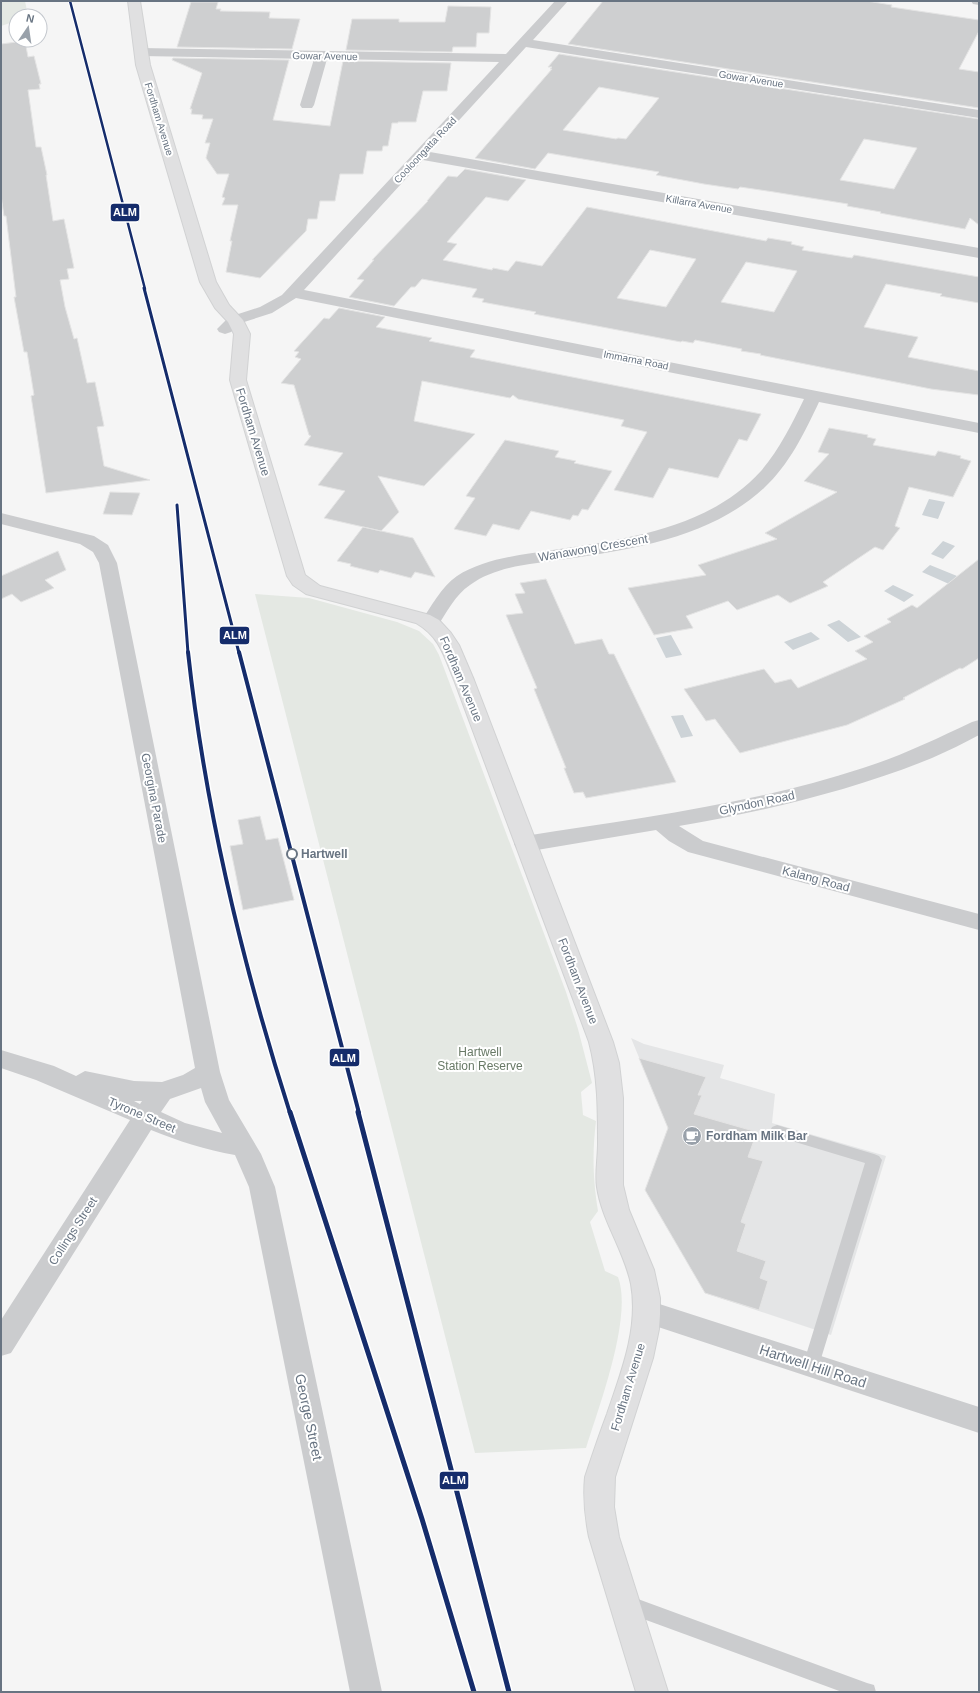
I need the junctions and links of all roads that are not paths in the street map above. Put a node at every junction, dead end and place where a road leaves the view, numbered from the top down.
1 (134, 1) edge
2 (562, 1) edge
3 (524, 43) junction
4 (141, 52) junction
5 (321, 56) junction
6 (509, 58) junction
7 (307, 105) dead end
8 (979, 114) edge
9 (420, 155) junction
10 (979, 253) edge
11 (290, 296) junction
12 (234, 327) junction
13 (814, 395) junction
14 (979, 428) edge
15 (1, 518) edge
16 (430, 623) junction
17 (979, 727) edge
18 (660, 822) junction
19 (525, 844) junction
20 (979, 922) edge
21 (1, 1058) edge
22 (208, 1072) junction
23 (45, 1073) junction
24 (161, 1092) junction
25 (146, 1118) junction
26 (777, 1131) dead end
27 (243, 1146) junction
28 (647, 1312) junction
29 (1, 1344) edge
30 (811, 1365) junction
31 (979, 1420) edge
32 (625, 1603) junction
33 (366, 1692) edge
34 (652, 1692) edge
35 (867, 1692) edge

1 - 4 street, Fordham Avenue
2 - 3 street, Cooloongatta Road
3 - 6 street, Cooloongatta Road
3 - 8 street, Gowar Avenue
4 - 5 street, Gowar Avenue
4 - 12 street, Fordham Avenue
5 - 6 street, Gowar Avenue
5 - 7 street
6 - 9 street, Cooloongatta Road
9 - 10 street, Killarra Avenue
9 - 11 street, Cooloongatta Road
11 - 12 street, Cooloongatta Road
11 - 13 street, Immarna Road
12 - 16 street, Fordham Avenue
13 - 14 street, Immarna Road
13 - 16 street, Wanawong Crescent
15 - 22 street, Georgina Parade
16 - 19 street, Fordham Avenue
17 - 18 street, Glyndon Road
18 - 19 street, Glyndon Road
18 - 20 street, Kalang Road
19 - 28 street, Fordham Avenue
21 - 23 street, Tyrone Street
22 - 24 street, Tyrone Street
22 - 27 street, Georgina Parade
23 - 24 street, Tyrone Street
23 - 25 street, Tyrone Street
24 - 25 street, Collings Street
25 - 27 street, Tyrone Street
25 - 29 street, Collings Street
26 - 30 lane
27 - 33 street, George Street
28 - 30 street, Hartwell Hill Road
28 - 32 street, Fordham Avenue
30 - 31 street, Hartwell Hill Road
32 - 34 street, Fordham Avenue
32 - 35 lane

